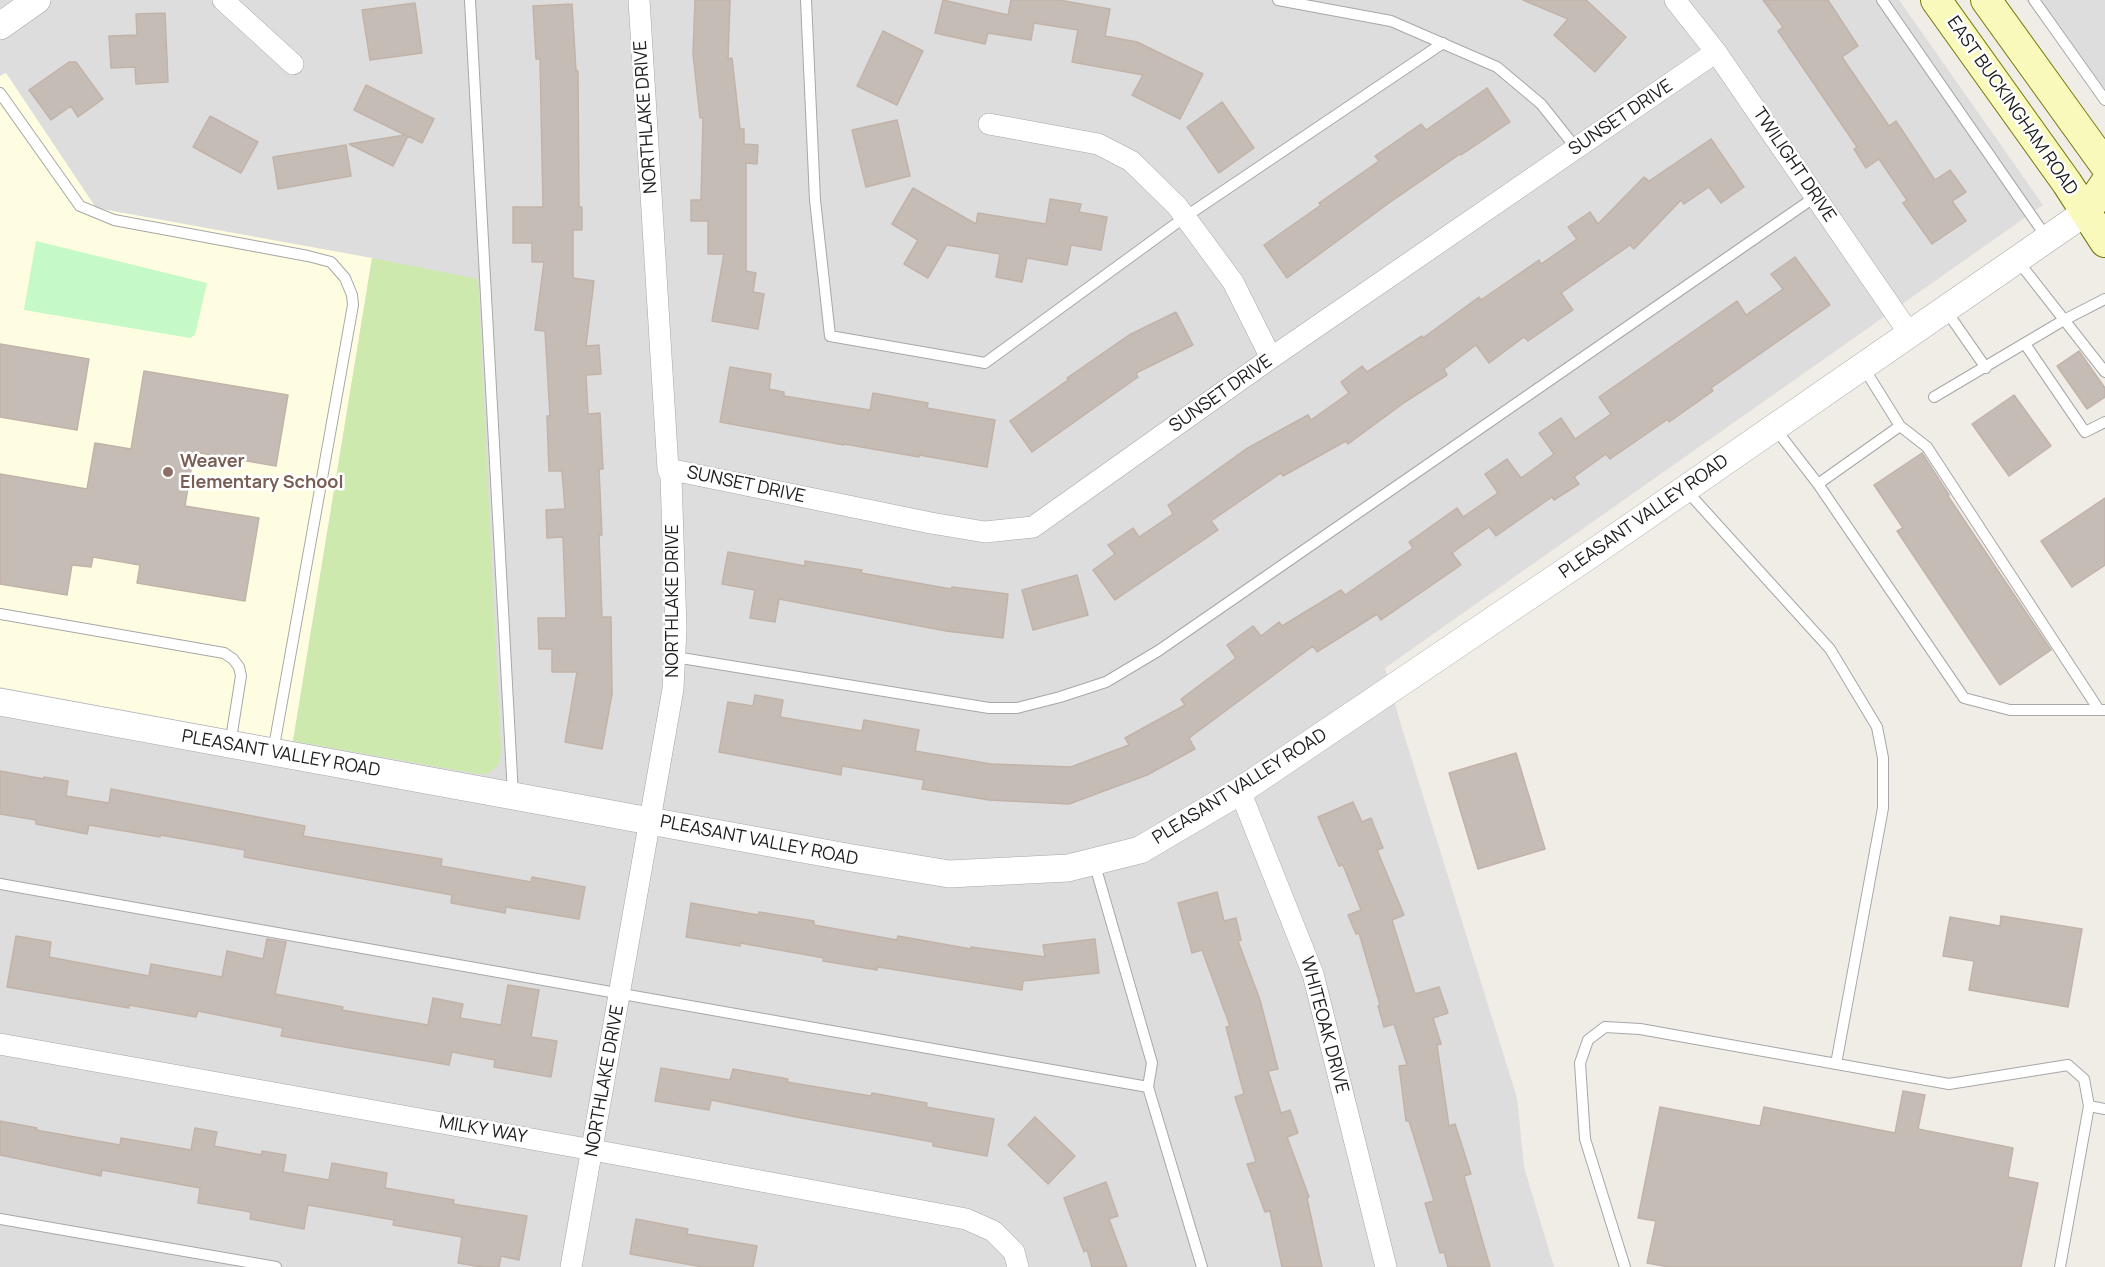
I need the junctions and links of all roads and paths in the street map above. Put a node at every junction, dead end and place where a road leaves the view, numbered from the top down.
1 (37, 0) edge
2 (223, 0) edge
3 (470, 0) edge
4 (639, 0) edge
5 (806, 0) edge
6 (1278, 0) edge
7 (1675, 0) edge
8 (1882, 0) edge
9 (1936, 0) edge
10 (1986, 0) edge
11 (2034, 0) edge
12 (0, 26) edge
13 (1443, 43) junction
14 (1716, 52) junction
15 (293, 64) dead end
16 (0, 93) edge
17 (2105, 100) edge
18 (989, 124) dead end
19 (1576, 148) junction
20 (2105, 165) edge
21 (2105, 184) edge
22 (1815, 197) junction
23 (2096, 210) edge
24 (1185, 217) junction
25 (2047, 239) junction
26 (2105, 242) edge
27 (2018, 261) junction
28 (2105, 299) edge
29 (1945, 308) junction
30 (2064, 320) junction
31 (1909, 333) junction
32 (2025, 344) junction
33 (1271, 358) junction
34 (1862, 365) junction
35 (1986, 368) junction
36 (2105, 372) edge
37 (1934, 398) dead end
38 (2105, 422) edge
39 (1900, 426) junction
40 (1774, 427) junction
41 (668, 469) junction
42 (1818, 484) junction
43 (1684, 489) junction
44 (0, 614) edge
45 (675, 657) junction
46 (0, 702) edge
47 (2102, 710) edge
48 (230, 745) junction
49 (273, 752) junction
50 (1240, 790) junction
51 (513, 796) junction
52 (651, 820) junction
53 (1094, 861) junction
54 (0, 884) edge
55 (620, 995) junction
56 (0, 1044) edge
57 (1836, 1064) junction
58 (1148, 1087) junction
59 (2089, 1106) junction
60 (2105, 1108) edge
61 (592, 1150) junction
62 (0, 1219) edge
63 (276, 1267) edge
64 (571, 1267) edge
65 (1018, 1267) edge
66 (1202, 1267) edge
67 (1386, 1267) edge
68 (1625, 1267) edge
69 (2060, 1267) edge

1 - 12 street
2 - 15 street
3 - 51 lane
4 - 41 street, NORTHLAKE DRIVE
5 - 24 lane
6 - 13 lane
7 - 14 street, TWILIGHT DRIVE
8 - 25 lane
9 - 23 main road, EAST BUCKINGHAM ROAD
10 - 20 main road
11 - 17 lane
13 - 19 lane
13 - 24 lane
14 - 19 street, SUNSET DRIVE
14 - 22 street, TWILIGHT DRIVE
16 - 49 lane
18 - 24 street
19 - 33 street, SUNSET DRIVE
21 - 23 main road, PLEASANT VALLEY ROAD
22 - 31 street, TWILIGHT DRIVE
22 - 45 lane
23 - 25 street, PLEASANT VALLEY ROAD
23 - 26 main road, EAST BUCKINGHAM ROAD
24 - 33 street
25 - 27 street, PLEASANT VALLEY ROAD
27 - 29 street, PLEASANT VALLEY ROAD
27 - 30 lane
28 - 30 lane
29 - 31 street, PLEASANT VALLEY ROAD
29 - 35 lane
30 - 32 lane
30 - 36 lane
31 - 34 street, PLEASANT VALLEY ROAD
32 - 35 lane
32 - 38 lane
33 - 41 street, SUNSET DRIVE
34 - 39 lane
34 - 40 street, PLEASANT VALLEY ROAD
35 - 37 lane
39 - 42 lane
39 - 47 lane
40 - 42 lane
40 - 43 street, PLEASANT VALLEY ROAD
41 - 45 street, NORTHLAKE DRIVE
42 - 47 lane
43 - 50 street, PLEASANT VALLEY ROAD
43 - 57 lane
44 - 48 lane
45 - 52 street, NORTHLAKE DRIVE
46 - 48 street, PLEASANT VALLEY ROAD
48 - 49 street, PLEASANT VALLEY ROAD
49 - 51 street, PLEASANT VALLEY ROAD
50 - 53 street, PLEASANT VALLEY ROAD
50 - 67 street, WHITEOAK DRIVE
51 - 52 street, PLEASANT VALLEY ROAD
52 - 53 street, PLEASANT VALLEY ROAD
52 - 55 street, NORTHLAKE DRIVE
53 - 58 lane
54 - 55 lane
55 - 58 lane
55 - 61 street, NORTHLAKE DRIVE
56 - 61 street, MILKY WAY
57 - 59 lane
57 - 68 lane
58 - 66 lane
59 - 60 lane
59 - 69 lane
61 - 64 street, NORTHLAKE DRIVE
61 - 65 street, MILKY WAY
62 - 63 lane

